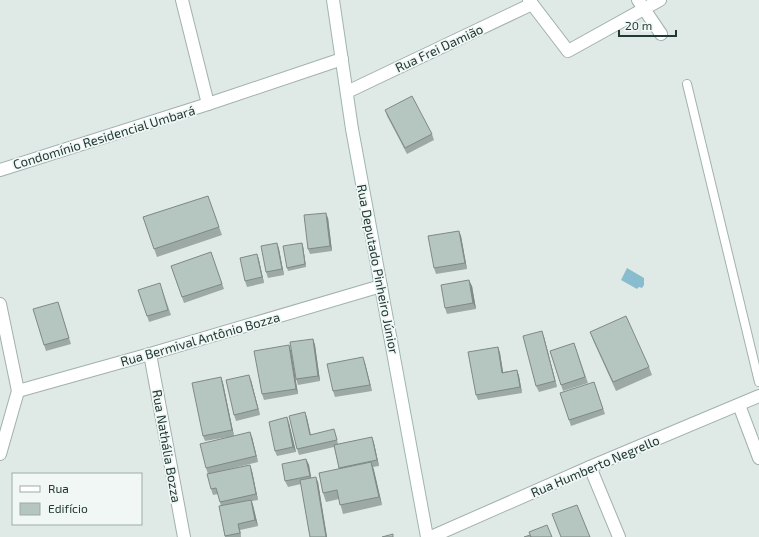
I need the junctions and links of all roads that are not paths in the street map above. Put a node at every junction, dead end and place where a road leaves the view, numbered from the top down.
1 (182, 0) edge
2 (333, 0) edge
3 (660, 0) edge
4 (530, 2) edge
5 (641, 4) edge
6 (661, 34) dead end
7 (342, 59) junction
8 (687, 84) dead end
9 (347, 92) junction
10 (208, 104) junction
11 (0, 170) edge
12 (381, 286) junction
13 (0, 304) edge
14 (150, 354) junction
15 (759, 382) edge
16 (18, 391) junction
17 (759, 396) edge
18 (739, 404) junction
19 (0, 454) edge
20 (759, 458) edge
21 (590, 467) junction
22 (184, 537) edge
23 (428, 537) edge
24 (431, 537) edge
25 (619, 537) edge

1 - 10 street, Condomínio Residencial Umbará
2 - 7 street, Rua Deputado Pinheiro Júnior
3 - 5 street
4 - 5 street
4 - 9 street, Rua Frei Damião
5 - 6 street
7 - 9 street, Rua Deputado Pinheiro Júnior
7 - 10 street, Condomínio Residencial Umbará
8 - 15 lane
9 - 12 street, Rua Deputado Pinheiro Júnior
10 - 11 street, Condomínio Residencial Umbará
12 - 14 street, Rua Bermival Antônio Bozza
12 - 23 street, Rua Deputado Pinheiro Júnior
13 - 16 street
14 - 16 street, Rua Bermival Antônio Bozza
14 - 22 street, Rua Nathália Bozza
16 - 19 street
17 - 18 street, Rua Humberto Negrello
18 - 20 street
18 - 21 street, Rua Humberto Negrello
21 - 24 street, Rua Humberto Negrello
21 - 25 street

